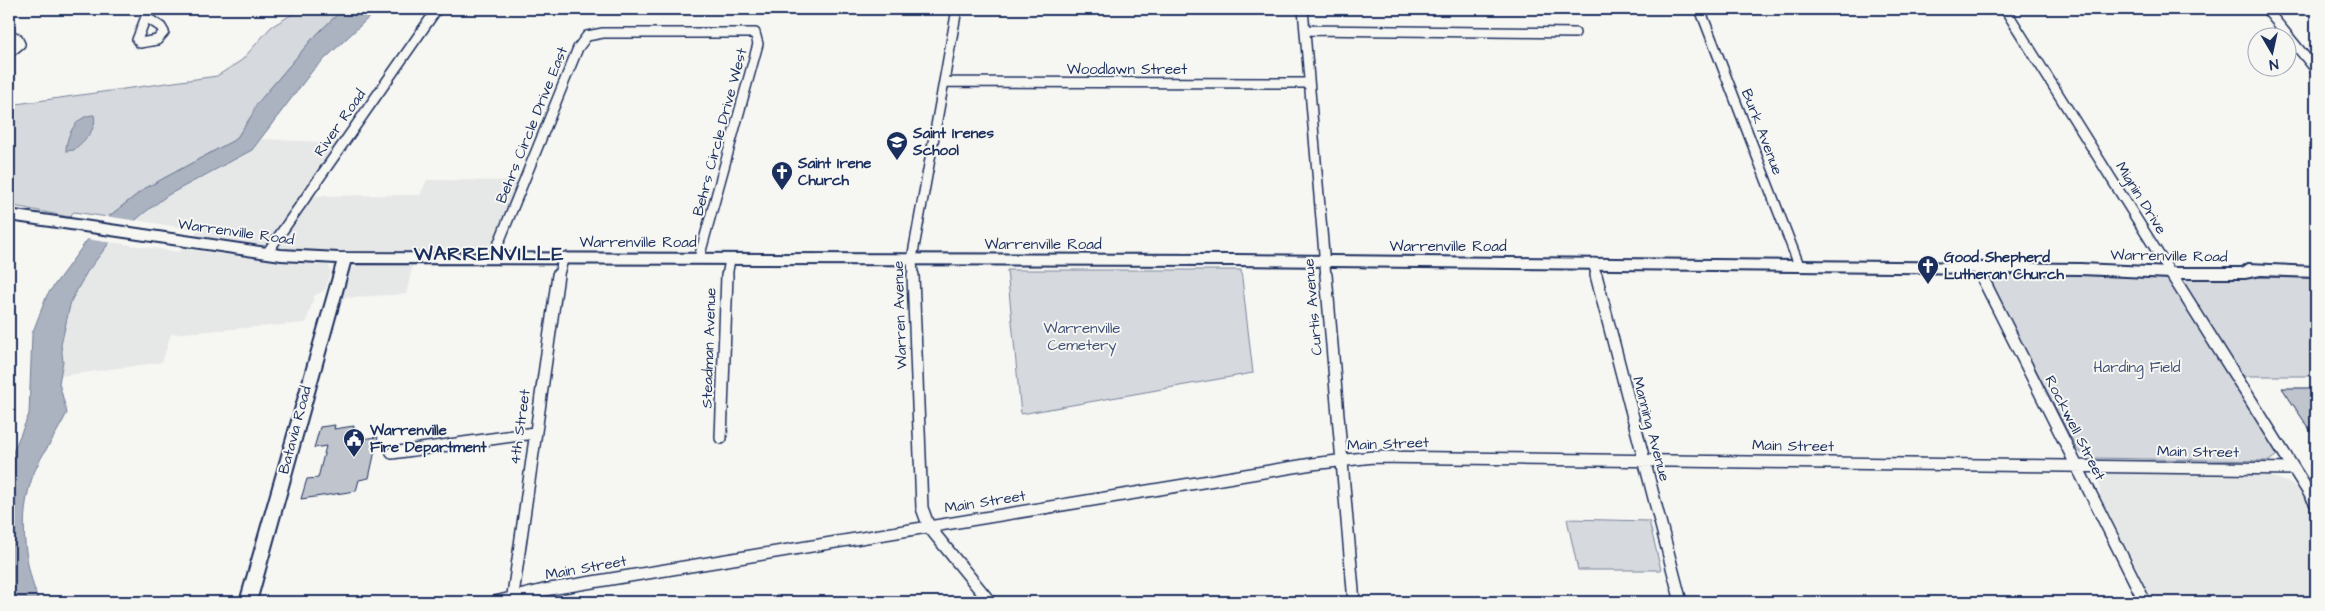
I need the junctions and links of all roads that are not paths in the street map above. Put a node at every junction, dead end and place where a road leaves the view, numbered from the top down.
1 (437, 9) edge
2 (957, 9) edge
3 (1303, 9) edge
4 (1700, 9) edge
5 (2005, 9) edge
6 (2266, 9) edge
7 (1305, 30) junction
8 (1576, 33) dead end
9 (9, 34) edge
10 (758, 41) joint
11 (9, 53) edge
12 (2316, 70) edge
13 (944, 82) junction
14 (1309, 84) junction
15 (9, 215) edge
16 (267, 253) junction
17 (493, 257) junction
18 (564, 257) junction
19 (346, 258) junction
20 (699, 258) junction
21 (730, 258) junction
22 (912, 260) junction
23 (1324, 261) junction
24 (1592, 264) junction
25 (1799, 266) junction
26 (1978, 268) junction
27 (2169, 270) junction
28 (2316, 272) edge
29 (534, 433) junction
30 (721, 438) dead end
31 (392, 453) dead end
32 (1342, 460) junction
33 (1643, 460) junction
34 (2076, 465) junction
35 (2294, 469) junction
36 (2316, 504) edge
37 (929, 526) junction
38 (513, 601) edge
39 (248, 602) edge
40 (495, 602) edge
41 (990, 602) edge
42 (1354, 602) edge
43 (1681, 602) edge
44 (2145, 602) edge

1 - 16 street, River Road
2 - 13 street, Warren Avenue
3 - 7 street, Curtis Avenue
4 - 25 street, Burk Avenue
5 - 27 street, Mignin Drive
6 - 12 street
7 - 8 street
7 - 14 street, Curtis Avenue
9 - 11 street
10 - 17 street, Behrs Circle Drive East
10 - 20 street, Behrs Circle Drive West
13 - 14 street, Woodlawn Street
13 - 22 street, Warren Avenue
14 - 23 street, Curtis Avenue
15 - 16 main road, Warrenville Road
16 - 19 main road, Warrenville Road
17 - 18 main road, Warrenville Road
17 - 19 main road, Warrenville Road
18 - 20 main road, Warrenville Road
18 - 29 street, 4th Street
19 - 39 main road, Batavia Road
20 - 21 main road, Warrenville Road
21 - 22 main road, Warrenville Road
21 - 30 street, Steadman Avenue
22 - 23 main road, Warrenville Road
22 - 37 street, Warren Avenue
23 - 24 main road, Warrenville Road
23 - 32 street, Curtis Avenue
24 - 25 main road, Warrenville Road
24 - 33 street, Manning Avenue
25 - 26 main road, Warrenville Road
26 - 27 main road, Warrenville Road
26 - 34 street, Rockwell Street
27 - 28 main road, Warrenville Road
27 - 35 street, Mignin Drive
29 - 31 street
29 - 38 street, 4th Street
32 - 33 street, Main Street
32 - 37 street, Main Street
32 - 42 street, Curtis Avenue
33 - 34 street, Main Street
33 - 43 street, Manning Avenue
34 - 35 street, Main Street
34 - 44 street, Rockwell Street
35 - 36 street, Mignin Drive
37 - 38 street, Main Street
37 - 41 street, Warren Avenue
38 - 40 street, Main Street

